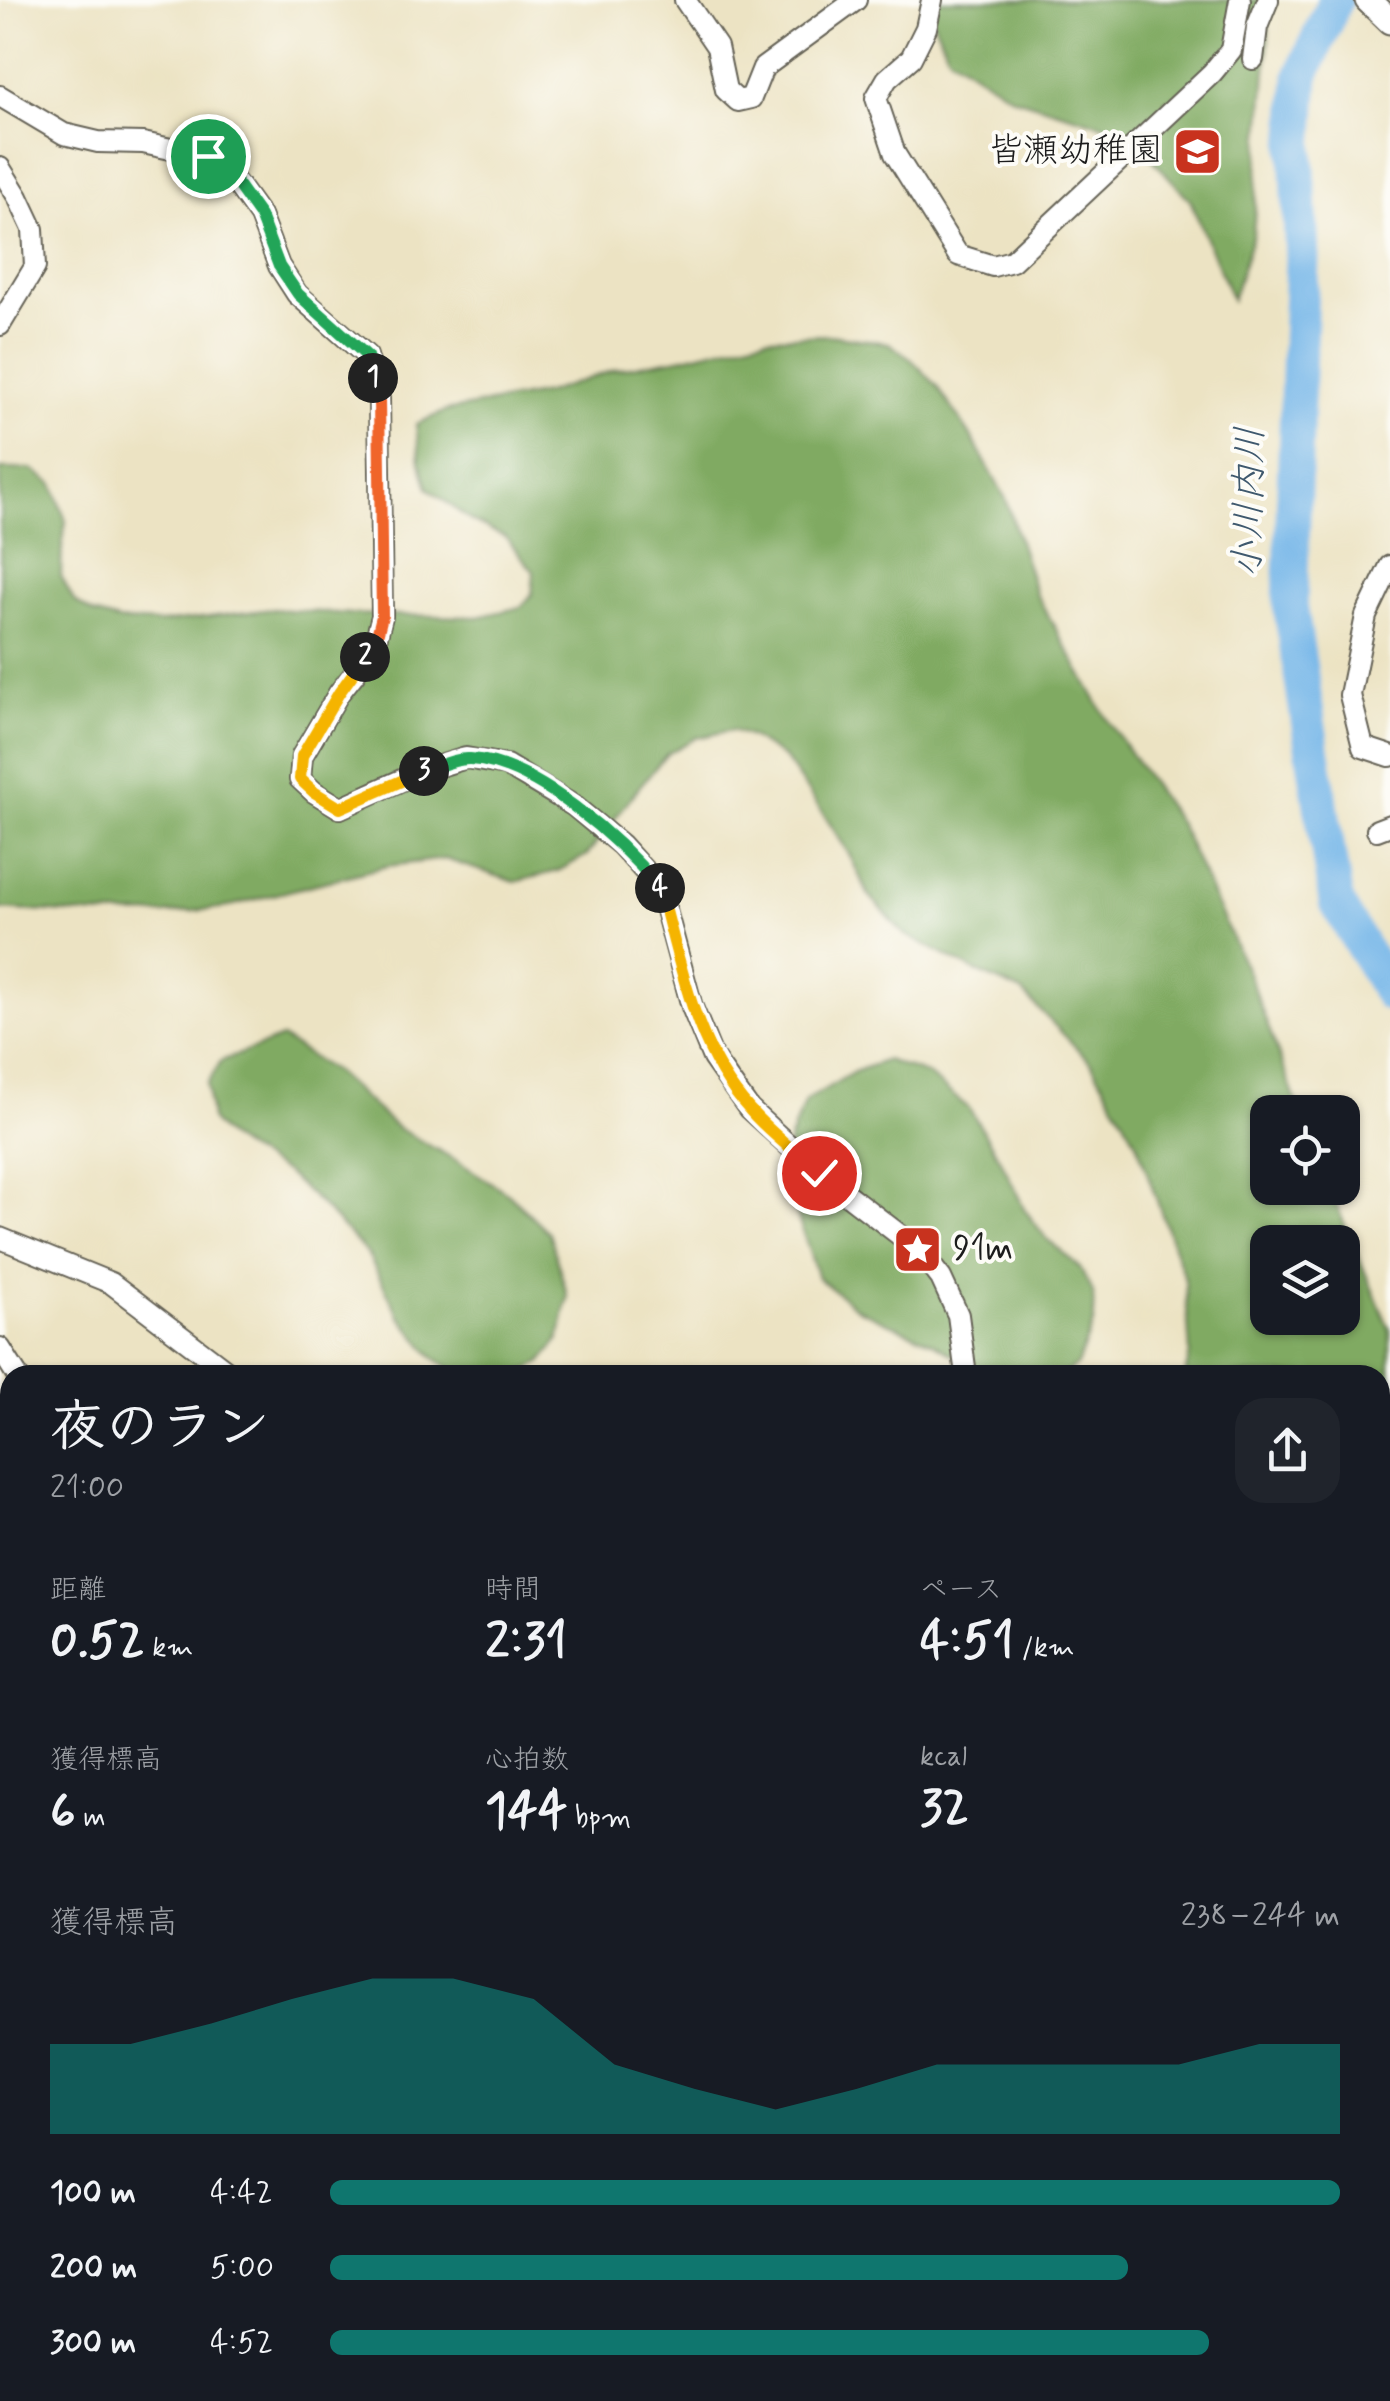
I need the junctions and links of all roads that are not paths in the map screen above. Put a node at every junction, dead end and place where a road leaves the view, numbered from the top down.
1 (684, 0) edge
2 (856, 0) edge
3 (932, 0) edge
4 (1240, 0) edge
5 (1268, 0) edge
6 (1368, 0) edge
7 (1390, 22) edge
8 (1253, 59) dead end
9 (0, 96) edge
10 (0, 168) edge
11 (0, 325) edge
12 (1390, 566) edge
13 (1390, 756) edge
14 (0, 1238) edge
15 (219, 1365) edge
16 (965, 1365) edge

1 - 2 street
3 - 4 street
5 - 8 street
6 - 7 street
9 - 16 street
10 - 11 street
12 - 13 street
14 - 15 street

